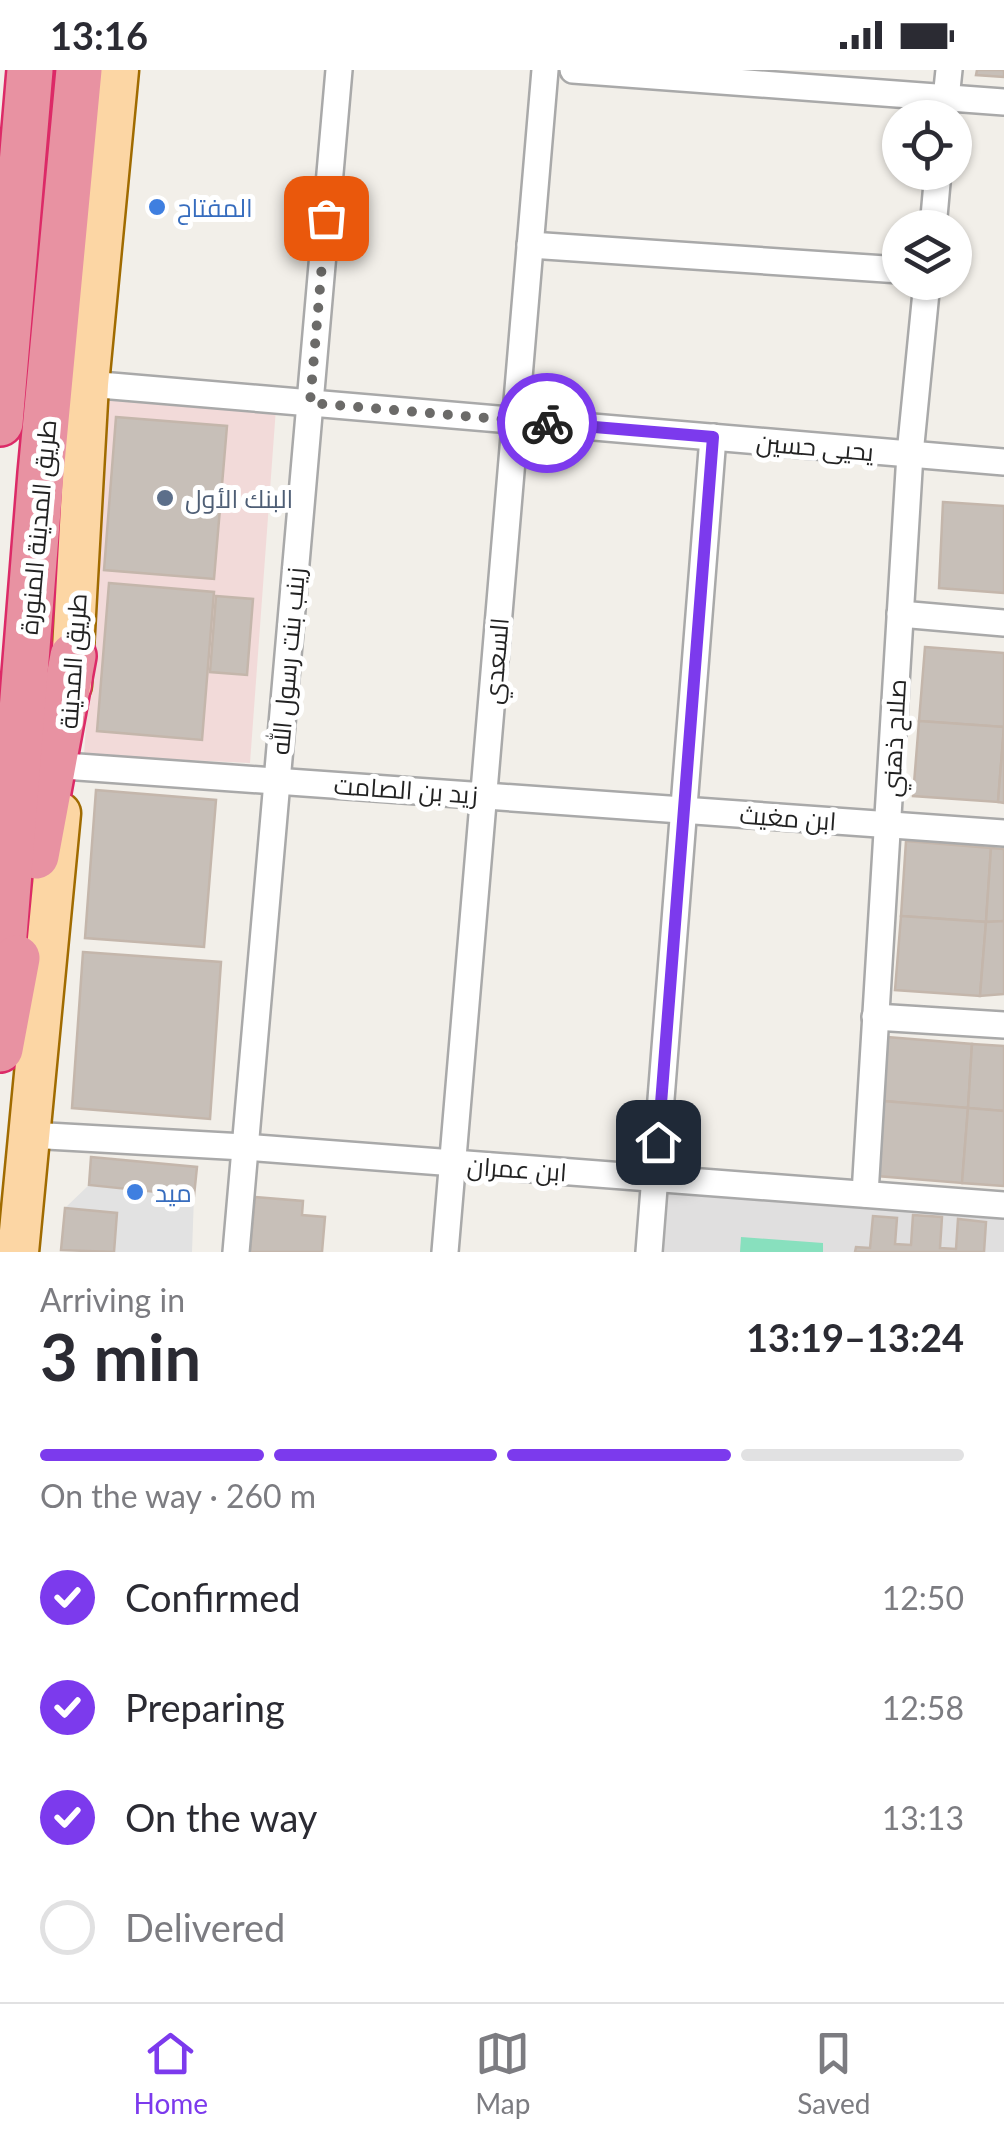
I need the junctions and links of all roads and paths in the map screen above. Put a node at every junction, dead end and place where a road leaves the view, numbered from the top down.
1 (30, 70) edge
2 (338, 70) edge
3 (545, 70) edge
4 (573, 70) edge
5 (948, 70) edge
6 (106, 75) edge
7 (739, 76) edge
8 (894, 100) edge
9 (946, 100) edge
10 (1004, 102) edge
11 (972, 105) edge
12 (530, 245) junction
13 (882, 269) edge
14 (925, 300) edge
15 (88, 384) junction
16 (310, 403) junction
17 (515, 420) junction
18 (0, 423) edge
19 (713, 437) junction
20 (910, 454) junction
21 (1004, 462) edge
22 (900, 614) junction
23 (1004, 623) edge
24 (73, 656) junction
25 (64, 766) junction
26 (276, 779) junction
27 (484, 795) junction
28 (686, 810) junction
29 (888, 823) junction
30 (1004, 834) edge
31 (0, 985) edge
32 (875, 1017) junction
33 (1004, 1025) edge
34 (0, 1050) edge
35 (29, 1135) junction
36 (244, 1147) junction
37 (452, 1163) junction
38 (655, 1178) junction
39 (865, 1194) junction
40 (1004, 1205) edge
41 (18, 1252) edge
42 (236, 1252) edge
43 (445, 1252) edge
44 (649, 1252) edge

1 - 18 highway, طريق المدينة المنورة
2 - 16 street, زينب بنت رسول الله
3 - 12 street, السعدي
4 - 7 street
5 - 9 street
6 - 15 main road, طريق المدينة
6 - 31 highway, طريق المدينة المنورة
7 - 8 street
10 - 11 street
12 - 13 street
12 - 17 street, السعدي
14 - 20 street, صلاح ذهني
15 - 16 street, يحيى حسين
15 - 24 main road, طريق المدينة
16 - 17 street, يحيى حسين
16 - 26 street, زينب بنت رسول الله
17 - 19 street, يحيى حسين
17 - 27 street, السعدي
19 - 20 street, يحيى حسين
19 - 28 street
20 - 21 street, يحيى حسين
20 - 22 street, صلاح ذهني
22 - 23 street
22 - 29 street, صلاح ذهني
24 - 25 main road, طريق المدينة
24 - 34 highway
25 - 26 street, زيد بن الصامت
25 - 35 main road, طريق المدينة
26 - 27 street, زيد بن الصامت
26 - 36 street, زينب بنت رسول الله
27 - 28 street, زيد بن الصامت
27 - 37 street, السعدي
28 - 29 street, ابن مغيث
28 - 38 street
29 - 30 street, ابن مغيث
29 - 32 street, صلاح ذهني
32 - 33 street
32 - 39 street, صلاح ذهني
35 - 36 street, ابن عمران
35 - 41 main road, طريق المدينة
36 - 37 street, ابن عمران
36 - 42 street, زينب بنت رسول الله
37 - 38 street, ابن عمران
37 - 43 street, السعدي
38 - 39 street, ابن عمران
38 - 44 street
39 - 40 street, ابن عمران

